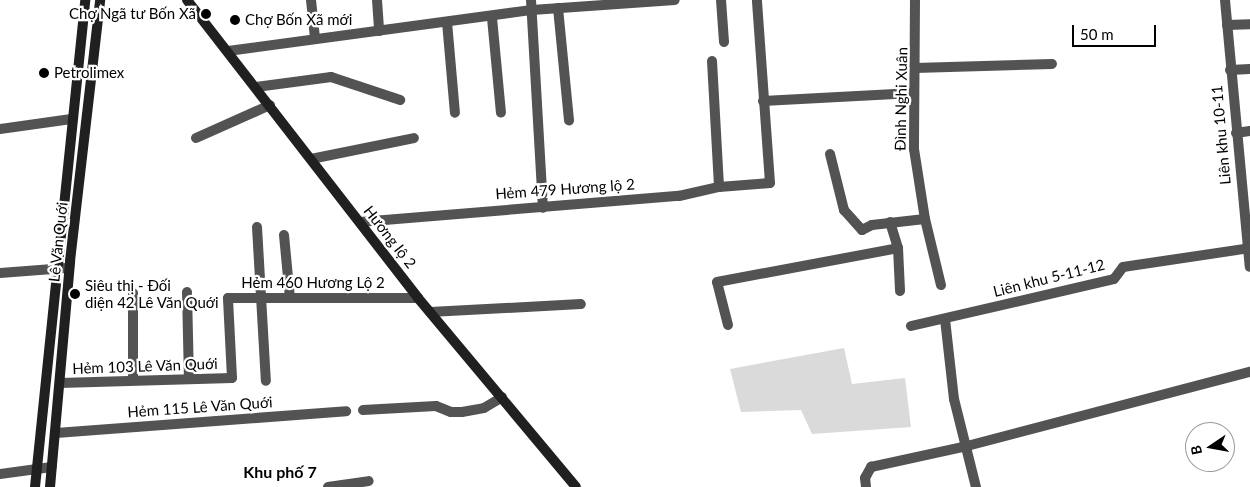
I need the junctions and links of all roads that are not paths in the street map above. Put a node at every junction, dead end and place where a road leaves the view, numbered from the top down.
1 (84, 0) edge
2 (100, 0) edge
3 (187, 0) edge
4 (311, 0) edge
5 (377, 0) edge
6 (673, 0) edge
7 (722, 0) edge
8 (757, 0) edge
9 (915, 0) edge
10 (1225, 0) edge
11 (607, 2) edge
12 (531, 5) edge
13 (558, 8) junction
14 (492, 18) junction
15 (447, 22) junction
16 (1250, 24) edge
17 (1227, 25) junction
18 (379, 31) junction
19 (315, 39) junction
20 (724, 42) dead end
21 (228, 51) junction
22 (712, 61) dead end
23 (1052, 64) dead end
24 (915, 68) junction
25 (1250, 68) edge
26 (1230, 70) junction
27 (256, 87) junction
28 (914, 93) junction
29 (400, 100) dead end
30 (763, 101) junction
31 (270, 105) junction
32 (454, 113) dead end
33 (501, 113) dead end
34 (71, 119) junction
35 (569, 120) dead end
36 (0, 129) edge
37 (1250, 131) edge
38 (1236, 133) junction
39 (196, 138) dead end
40 (414, 138) dead end
41 (830, 154) dead end
42 (311, 159) junction
43 (719, 186) junction
44 (543, 208) junction
45 (925, 219) junction
46 (360, 222) junction
47 (890, 222) junction
48 (257, 227) dead end
49 (284, 235) dead end
50 (898, 248) junction
51 (1249, 248) edge
52 (1250, 267) edge
53 (55, 268) junction
54 (70, 268) junction
55 (0, 273) edge
56 (941, 285) dead end
57 (900, 291) dead end
58 (187, 292) dead end
59 (134, 293) dead end
60 (263, 298) junction
61 (290, 298) junction
62 (418, 298) junction
63 (581, 304) dead end
64 (430, 312) junction
65 (945, 320) junction
66 (728, 325) dead end
67 (911, 326) dead end
68 (1250, 372) edge
69 (189, 378) junction
70 (232, 378) joint
71 (133, 379) junction
72 (266, 381) dead end
73 (60, 383) junction
74 (502, 397) junction
75 (363, 410) dead end
76 (346, 411) dead end
77 (56, 433) junction
78 (967, 446) junction
79 (52, 467) junction
80 (37, 469) junction
81 (0, 474) edge
82 (369, 480) dead end
83 (35, 487) edge
84 (50, 487) edge
85 (328, 487) edge
86 (576, 487) edge
87 (866, 487) edge
88 (976, 487) edge

1 - 34 main road, Lê Văn Quới
2 - 54 main road, Lê Văn Quới
3 - 21 main road, Hương lộ 2
4 - 19 street
5 - 18 street
6 - 11 street
7 - 20 street
8 - 30 street
9 - 24 street, Đình Nghi Xuân
10 - 17 street, Liên khu 10-11
11 - 13 street
12 - 13 street
12 - 14 street
12 - 44 street
13 - 35 street
14 - 15 street
14 - 33 street
15 - 18 street
15 - 32 street
16 - 17 street
17 - 26 street, Liên khu 10-11
18 - 19 street
19 - 21 street
21 - 27 main road, Hương lộ 2
22 - 43 street
23 - 24 street
24 - 28 street, Đình Nghi Xuân
25 - 26 street
26 - 38 street, Liên khu 10-11
27 - 29 street
27 - 31 main road, Hương lộ 2
28 - 30 street
28 - 45 street, Đình Nghi Xuân
30 - 43 street, Hẻm 479 Hương lộ 2
31 - 39 street
31 - 42 main road, Hương lộ 2
34 - 36 street
34 - 53 main road, Lê Văn Quới
37 - 38 street
38 - 51 street, Liên khu 10-11
40 - 42 street
41 - 47 street
42 - 46 main road, Hương lộ 2
43 - 44 street, Hẻm 479 Hương lộ 2
44 - 46 street, Hẻm 479 Hương lộ 2
45 - 47 street
45 - 56 street, Đình Nghi Xuân
46 - 62 main road, Hương lộ 2
47 - 50 street
48 - 60 street
49 - 61 street
50 - 57 street
50 - 66 street
51 - 52 street, Liên khu 10-11
51 - 65 street, Liên khu 5-11-12
53 - 54 street
53 - 55 street
53 - 80 main road, Lê Văn Quới
54 - 73 main road, Lê Văn Quới
58 - 69 street
59 - 71 street
60 - 61 street, Hẻm 460 Hương Lộ 2
60 - 70 street, Hẻm 460 Hương Lộ 2
60 - 72 street
61 - 62 street, Hẻm 460 Hương Lộ 2
62 - 64 main road, Hương lộ 2
63 - 64 street
64 - 74 main road, Hương lộ 2
65 - 67 street, Liên khu 5-11-12
65 - 78 street
68 - 78 street
69 - 70 street, Hẻm 103 Lê Văn Quới
69 - 71 street, Hẻm 103 Lê Văn Quới
71 - 73 street, Hẻm 103 Lê Văn Quới
73 - 77 main road, Lê Văn Quới
74 - 75 street
74 - 86 main road, Hương lộ 2
76 - 77 street, Hẻm 115 Lê Văn Quới
77 - 79 main road, Lê Văn Quới
78 - 87 street
78 - 88 street
79 - 80 street
79 - 84 main road, Lê Văn Quới
80 - 81 street
80 - 83 main road, Lê Văn Quới
82 - 85 street

